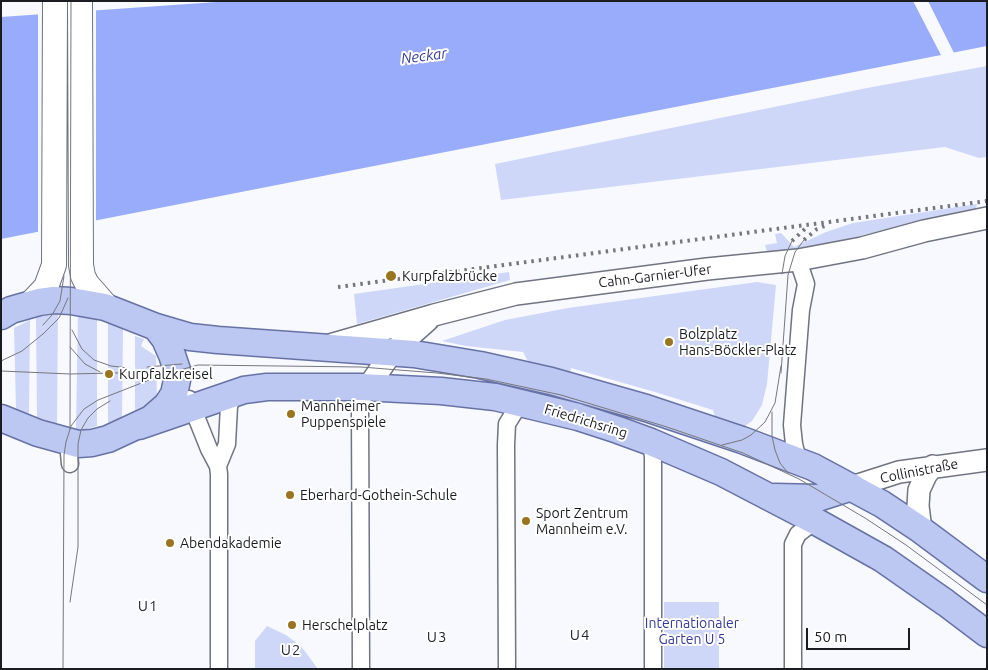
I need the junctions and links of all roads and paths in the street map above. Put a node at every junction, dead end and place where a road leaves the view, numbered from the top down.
1 (55, 1) edge
2 (80, 1) edge
3 (987, 204) edge
4 (987, 218) edge
5 (949, 226) junction
6 (798, 260) junction
7 (108, 308) junction
8 (11, 311) edge
9 (434, 315) junction
10 (156, 327) junction
11 (325, 347) junction
12 (392, 352) junction
13 (175, 364) junction
14 (368, 387) junction
15 (234, 394) junction
16 (520, 402) junction
17 (194, 414) junction
18 (1, 418) edge
19 (139, 426) junction
20 (651, 442) junction
21 (798, 460) junction
22 (987, 460) edge
23 (218, 466) junction
24 (933, 466) junction
25 (852, 487) junction
26 (769, 497) junction
27 (815, 521) junction
28 (921, 530) junction
29 (987, 580) edge
30 (987, 634) edge
31 (219, 669) edge
32 (361, 669) edge
33 (507, 669) edge
34 (653, 669) edge
35 (793, 669) edge

1 - 8 main road
2 - 7 main road
3 - 5 street
4 - 5 street, Cahn-Garnier-Ufer
5 - 6 street, Cahn-Garnier-Ufer
6 - 9 street, Cahn-Garnier-Ufer
6 - 21 street
7 - 8 main road
7 - 10 main road
9 - 11 street, Cahn-Garnier-Ufer
9 - 12 street
10 - 11 main road, Friedrichsring
10 - 13 main road
11 - 12 main road, Friedrichsring
12 - 14 street
12 - 21 main road, Friedrichsring
13 - 17 street
13 - 19 main road
14 - 15 main road, Friedrichsring
14 - 16 main road, Friedrichsring
14 - 32 street
15 - 17 main road, Friedrichsring
15 - 23 street
16 - 20 main road, Friedrichsring
16 - 33 street
17 - 19 main road, Friedrichsring
17 - 23 street
18 - 19 main road
20 - 26 main road, Friedrichsring
20 - 34 street
21 - 25 main road, Friedrichsring
22 - 24 street, Collinistraße
23 - 31 street
24 - 25 street, Collinistraße
24 - 28 street
25 - 26 main road
25 - 28 main road, Friedrichsring
26 - 27 main road, Friedrichsring
27 - 30 main road, Friedrichsring
27 - 35 street
28 - 29 main road, Friedrichsring

